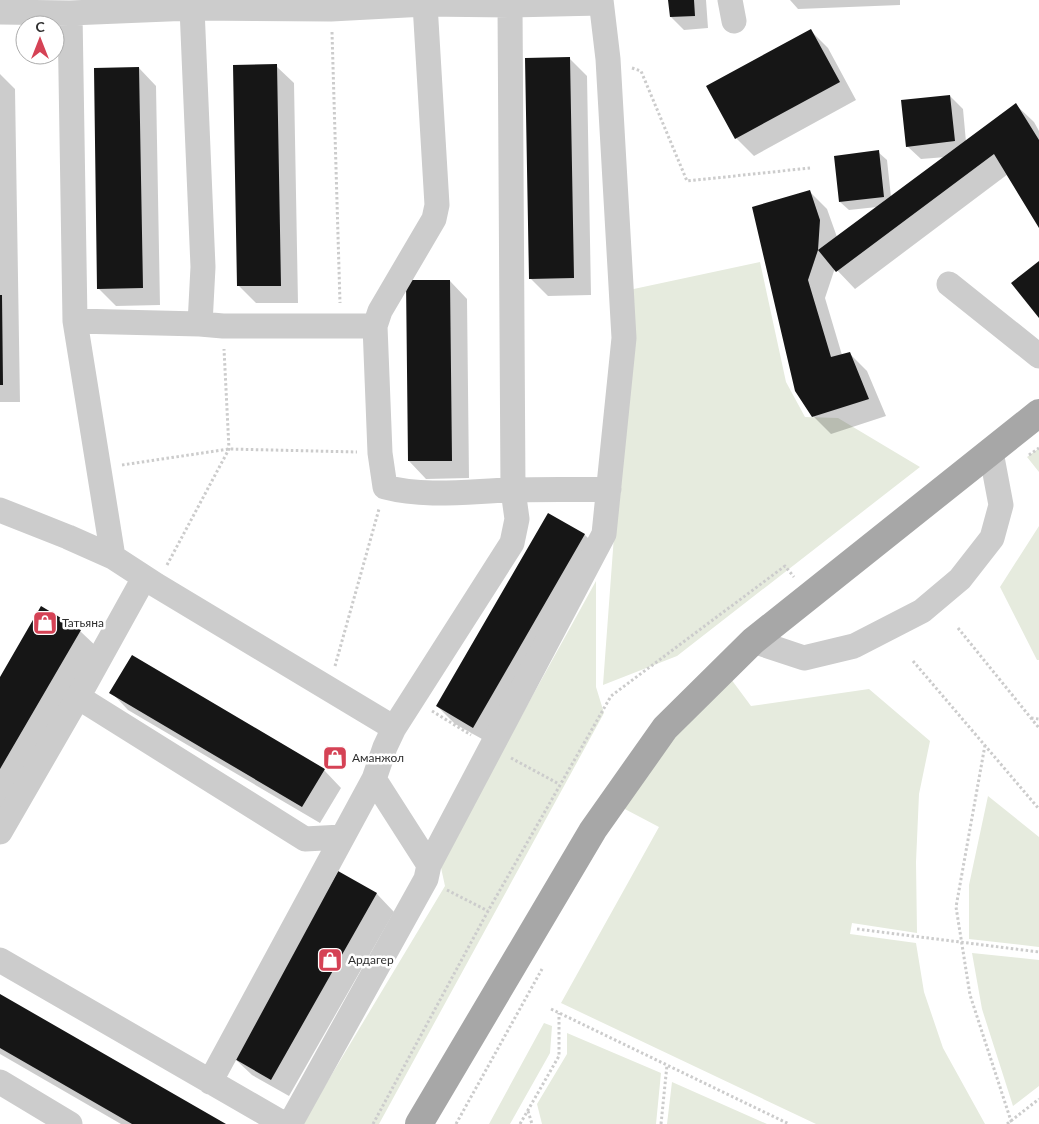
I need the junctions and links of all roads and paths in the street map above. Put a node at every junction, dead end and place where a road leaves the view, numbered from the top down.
1 (601, 2) edge
2 (425, 4) junction
3 (510, 5) junction
4 (341, 6) edge
5 (192, 8) junction
6 (0, 12) edge
7 (70, 13) junction
8 (608, 59) junction
9 (810, 168) dead end
10 (949, 284) dead end
11 (75, 321) junction
12 (212, 325) junction
13 (341, 326) junction
14 (375, 326) junction
15 (1039, 356) edge
16 (1039, 413) edge
17 (1039, 448) edge
18 (229, 449) junction
19 (991, 452) junction
20 (380, 453) junction
21 (1027, 457) dead end
22 (99, 469) junction
23 (386, 487) junction
24 (608, 489) junction
25 (513, 490) junction
26 (0, 510) edge
27 (113, 557) junction
28 (150, 582) junction
29 (808, 597) junction
30 (958, 628) dead end
31 (752, 642) junction
32 (913, 661) dead end
33 (328, 688) junction
34 (78, 697) junction
35 (1031, 718) junction
36 (1039, 719) edge
37 (394, 728) junction
38 (1039, 728) edge
39 (985, 745) junction
40 (374, 778) junction
41 (1039, 809) edge
42 (0, 832) edge
43 (342, 837) junction
44 (428, 872) junction
45 (488, 911) junction
46 (857, 929) dead end
47 (962, 943) junction
48 (1039, 952) edge
49 (0, 960) edge
50 (544, 966) dead end
51 (551, 1009) dead end
52 (559, 1013) junction
53 (667, 1065) junction
54 (0, 1082) edge
55 (210, 1082) junction
56 (1039, 1099) edge
57 (528, 1110) junction
58 (1012, 1122) edge
59 (70, 1124) edge
60 (284, 1124) edge
61 (290, 1124) edge
62 (373, 1124) edge
63 (420, 1124) edge
64 (456, 1124) edge
65 (520, 1124) edge
66 (532, 1124) edge
67 (661, 1124) edge
68 (789, 1124) edge
69 (1007, 1124) edge

1 - 3 street
1 - 8 street
2 - 3 street
2 - 4 street
2 - 14 street
3 - 25 street
4 - 5 street
4 - 13 path
5 - 7 street
5 - 12 street
6 - 7 street
7 - 11 street
8 - 9 path
8 - 24 street
10 - 15 street
11 - 12 street
11 - 22 street
12 - 13 street
12 - 18 path
13 - 14 street
14 - 20 street
16 - 19 main road
17 - 21 path
18 - 20 path
18 - 22 path
18 - 28 path
19 - 29 main road
19 - 31 street
20 - 23 street
22 - 27 street
23 - 25 street
23 - 33 path
24 - 25 street
24 - 44 street
25 - 37 street
26 - 27 street
27 - 28 street
28 - 33 street
28 - 34 street
29 - 31 main road
29 - 45 path
30 - 35 path
31 - 63 main road
32 - 39 path
33 - 37 street
34 - 42 street
34 - 43 street
35 - 36 path
35 - 38 path
37 - 40 street
39 - 41 path
39 - 47 path
40 - 43 street
40 - 44 street
43 - 55 street
44 - 45 path
44 - 61 street
45 - 62 path
46 - 47 path
47 - 48 path
47 - 58 path
49 - 55 street
50 - 64 path
51 - 52 path
52 - 53 path
52 - 57 path
53 - 67 path
53 - 68 path
54 - 59 street
55 - 60 street
56 - 58 path
57 - 65 path
57 - 66 path
58 - 69 path

